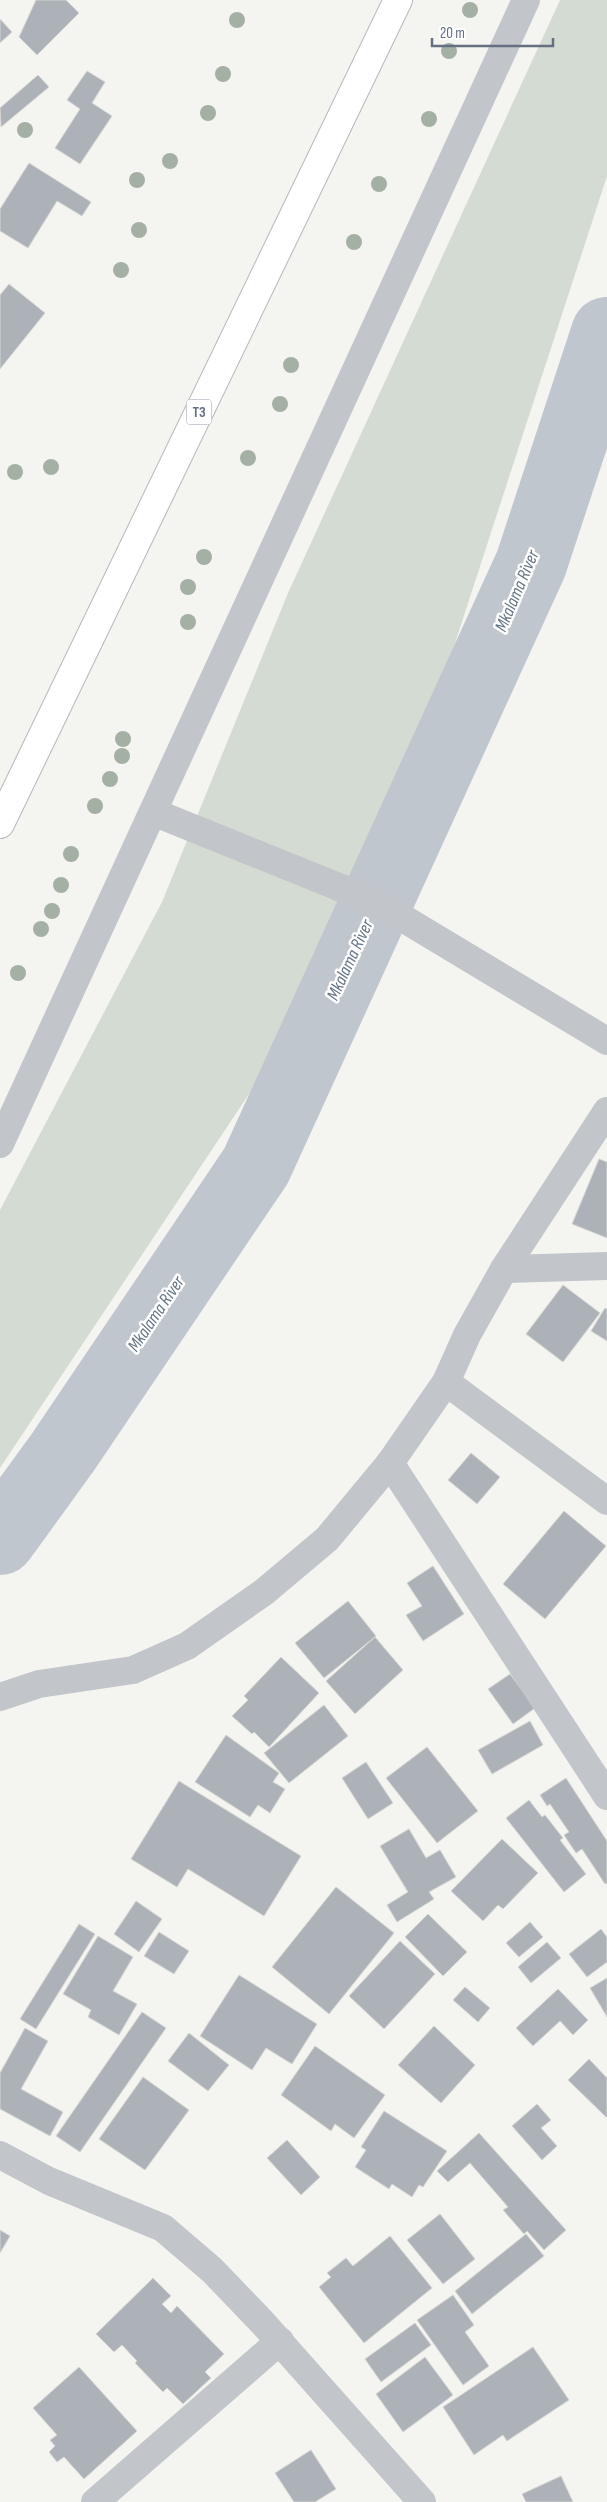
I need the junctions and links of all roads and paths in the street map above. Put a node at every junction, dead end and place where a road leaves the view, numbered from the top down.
1 (398, 0) edge
2 (526, 0) edge
3 (153, 812) junction
4 (0, 824) edge
5 (607, 1041) edge
6 (607, 1111) edge
7 (0, 1144) edge
8 (607, 1266) edge
9 (504, 1269) junction
10 (446, 1382) junction
11 (390, 1462) junction
12 (607, 1501) edge
13 (0, 1697) edge
14 (607, 1796) edge
15 (0, 2156) edge
16 (280, 2341) junction
17 (95, 2502) edge
18 (422, 2502) edge

1 - 4 highway, T3
2 - 3 street
3 - 5 street
3 - 7 street
6 - 9 street
8 - 9 street
9 - 10 street
10 - 11 street
10 - 12 street
11 - 13 street
11 - 14 street
15 - 16 street
16 - 17 street
16 - 18 street

